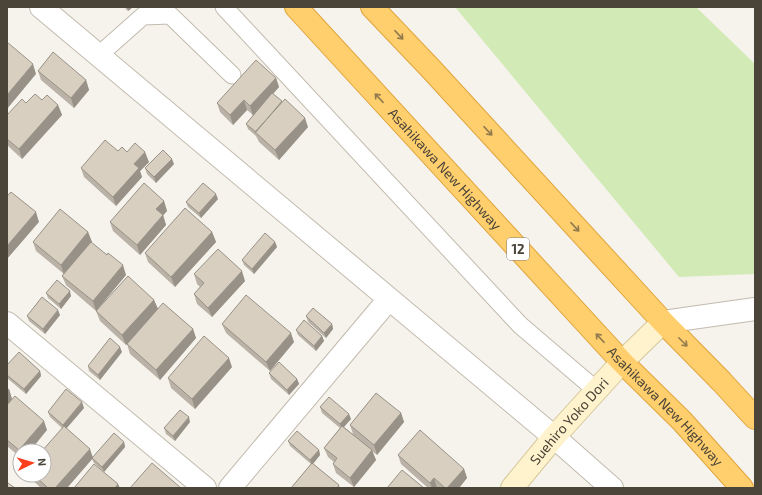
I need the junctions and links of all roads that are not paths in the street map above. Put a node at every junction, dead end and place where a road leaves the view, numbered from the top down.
1 (41, 7) edge
2 (224, 7) edge
3 (296, 7) edge
4 (372, 7) edge
5 (99, 55) junction
6 (232, 74) dead end
7 (389, 299) junction
8 (755, 309) edge
9 (663, 322) junction
10 (7, 323) edge
11 (622, 362) junction
12 (596, 390) junction
13 (755, 418) edge
14 (554, 437) junction
15 (205, 488) edge
16 (230, 488) edge
17 (512, 488) edge
18 (612, 488) edge
19 (742, 488) edge

1 - 5 street
2 - 12 lane
11 -> 3 highway, Asahikawa New Highway / 12
4 -> 9 highway
5 - 6 lane
5 - 7 street
7 - 14 street
7 - 16 street
8 - 9 street
9 - 11 street, Suehiro Yoko Dori
9 -> 13 highway
10 - 15 street
11 - 12 street, Suehiro Yoko Dori
11 - 19 highway, Asahikawa New Highway / 12
12 - 14 street, Suehiro Yoko Dori
14 - 17 street, Suehiro Yoko Dori
14 - 18 street

